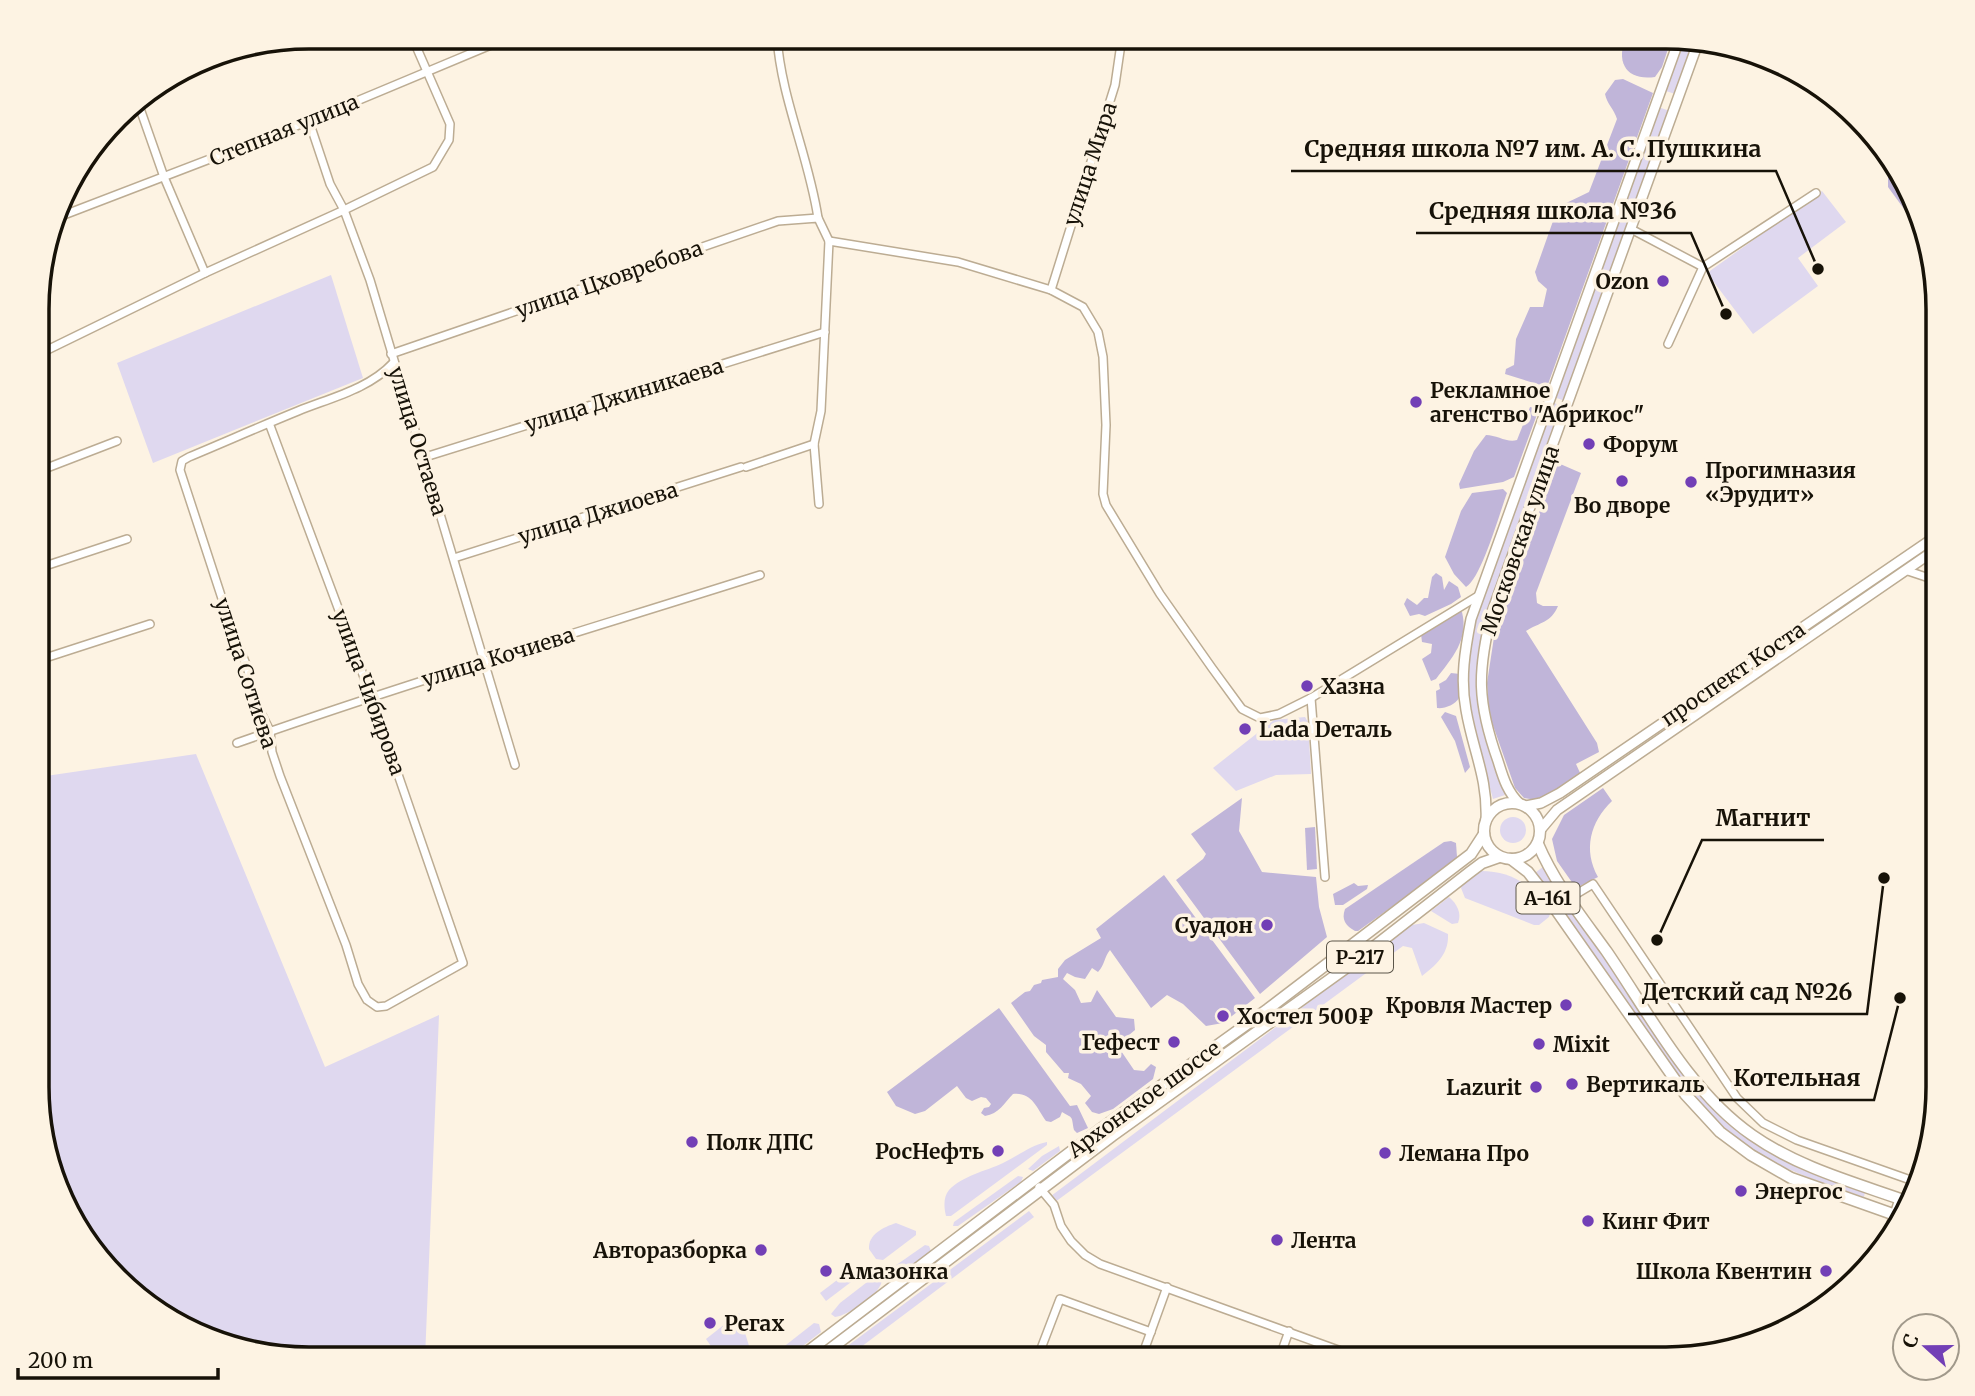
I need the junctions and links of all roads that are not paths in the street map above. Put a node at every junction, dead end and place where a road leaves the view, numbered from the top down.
1 (418, 49) edge
2 (481, 49) edge
3 (779, 49) edge
4 (1120, 49) edge
5 (1675, 50) edge
6 (1695, 51) edge
7 (428, 71) junction
8 (140, 111) edge
9 (309, 121) junction
10 (164, 177) junction
11 (1816, 193) dead end
12 (344, 210) junction
13 (67, 214) edge
14 (818, 218) junction
15 (1632, 229) junction
16 (829, 241) junction
17 (1703, 267) junction
18 (205, 273) junction
19 (1051, 290) junction
20 (825, 332) junction
21 (1668, 344) dead end
22 (49, 349) edge
23 (390, 354) junction
24 (393, 363) junction
25 (269, 423) junction
26 (117, 441) dead end
27 (814, 444) junction
28 (422, 458) junction
29 (49, 467) edge
30 (819, 504) dead end
31 (127, 539) dead end
32 (1926, 543) edge
33 (1926, 557) edge
34 (454, 558) junction
35 (49, 565) edge
36 (1908, 571) junction
37 (760, 575) dead end
38 (1926, 577) edge
39 (1478, 596) junction
40 (150, 624) dead end
41 (49, 657) edge
42 (485, 663) junction
43 (371, 696) junction
44 (1311, 698) junction
45 (270, 731) junction
46 (237, 743) dead end
47 (515, 765) dead end
48 (1523, 805) junction
49 (1486, 821) junction
50 (1541, 829) junction
51 (1484, 834) junction
52 (1538, 844) junction
53 (1499, 857) junction
54 (1511, 859) junction
55 (1325, 877) dead end
56 (1568, 899) junction
57 (463, 963) joint
58 (1909, 1179) edge
59 (1034, 1180) junction
60 (1042, 1190) junction
61 (1900, 1200) edge
62 (1893, 1214) edge
63 (1167, 1287) junction
64 (1289, 1331) junction
65 (1151, 1332) junction
66 (814, 1347) edge
67 (833, 1347) edge
68 (1042, 1347) edge
69 (1145, 1347) edge
70 (1283, 1347) edge
71 (1331, 1347) edge

1 - 7 street
2 - 7 street, Степная улица
3 - 14 street
4 - 19 street, улица Мира
5 - 39 main road, Московская улица
6 - 15 main road, Московская улица
7 - 9 street, Степная улица
7 - 12 street
8 - 10 street
9 - 10 street, Степная улица
9 - 12 street, улица Остаева
10 - 13 street, Степная улица
10 - 18 street
11 - 17 street
12 - 18 street
12 - 23 street, улица Остаева
14 - 16 street
14 - 23 street, улица Цховребова
15 - 17 street
15 - 48 main road, Московская улица
16 - 19 street
16 - 20 street
17 - 21 street
18 - 22 street
19 - 44 street
20 - 27 street
20 - 28 street, улица Джиникаева
23 - 24 street, улица Остаева
24 - 25 street, улица Сотиева
24 - 28 street, улица Остаева
25 - 43 street, улица Чибирова
25 - 45 street, улица Сотиева
26 - 29 street
27 - 30 street
27 - 34 street, улица Джиоева
28 - 34 street, улица Остаева
31 - 35 street
32 - 48 main road, проспект Коста
33 - 36 main road, проспект Коста
34 - 42 street, улица Остаева
36 - 38 street
36 - 50 main road, проспект Коста
37 - 42 street, улица Кочиева
39 - 44 street
39 - 49 main road, Московская улица
40 - 41 street
42 - 43 street, улица Кочиева
42 - 47 street, улица Остаева
43 - 45 street, улица Кочиева
43 - 57 street, улица Чибирова
44 - 55 street
45 - 46 street, улица Кочиева
45 - 57 street, улица Сотиева
48 - 49 highway
48 - 50 highway
49 - 51 highway
50 - 52 highway
51 - 53 highway
51 - 59 highway, Архонское шоссе / Р-217
52 - 54 highway
52 - 56 highway, А-161
53 - 54 highway
53 - 60 highway, Архонское шоссе / Р-217
54 - 62 highway, А-161
56 - 58 street
56 - 61 highway, А-161
59 - 60 street
59 - 66 highway, Архонское шоссе / Р-217
60 - 63 street
60 - 67 highway, Архонское шоссе / Р-217
63 - 64 street
63 - 65 street
64 - 70 street
64 - 71 street
65 - 68 street
65 - 69 street

